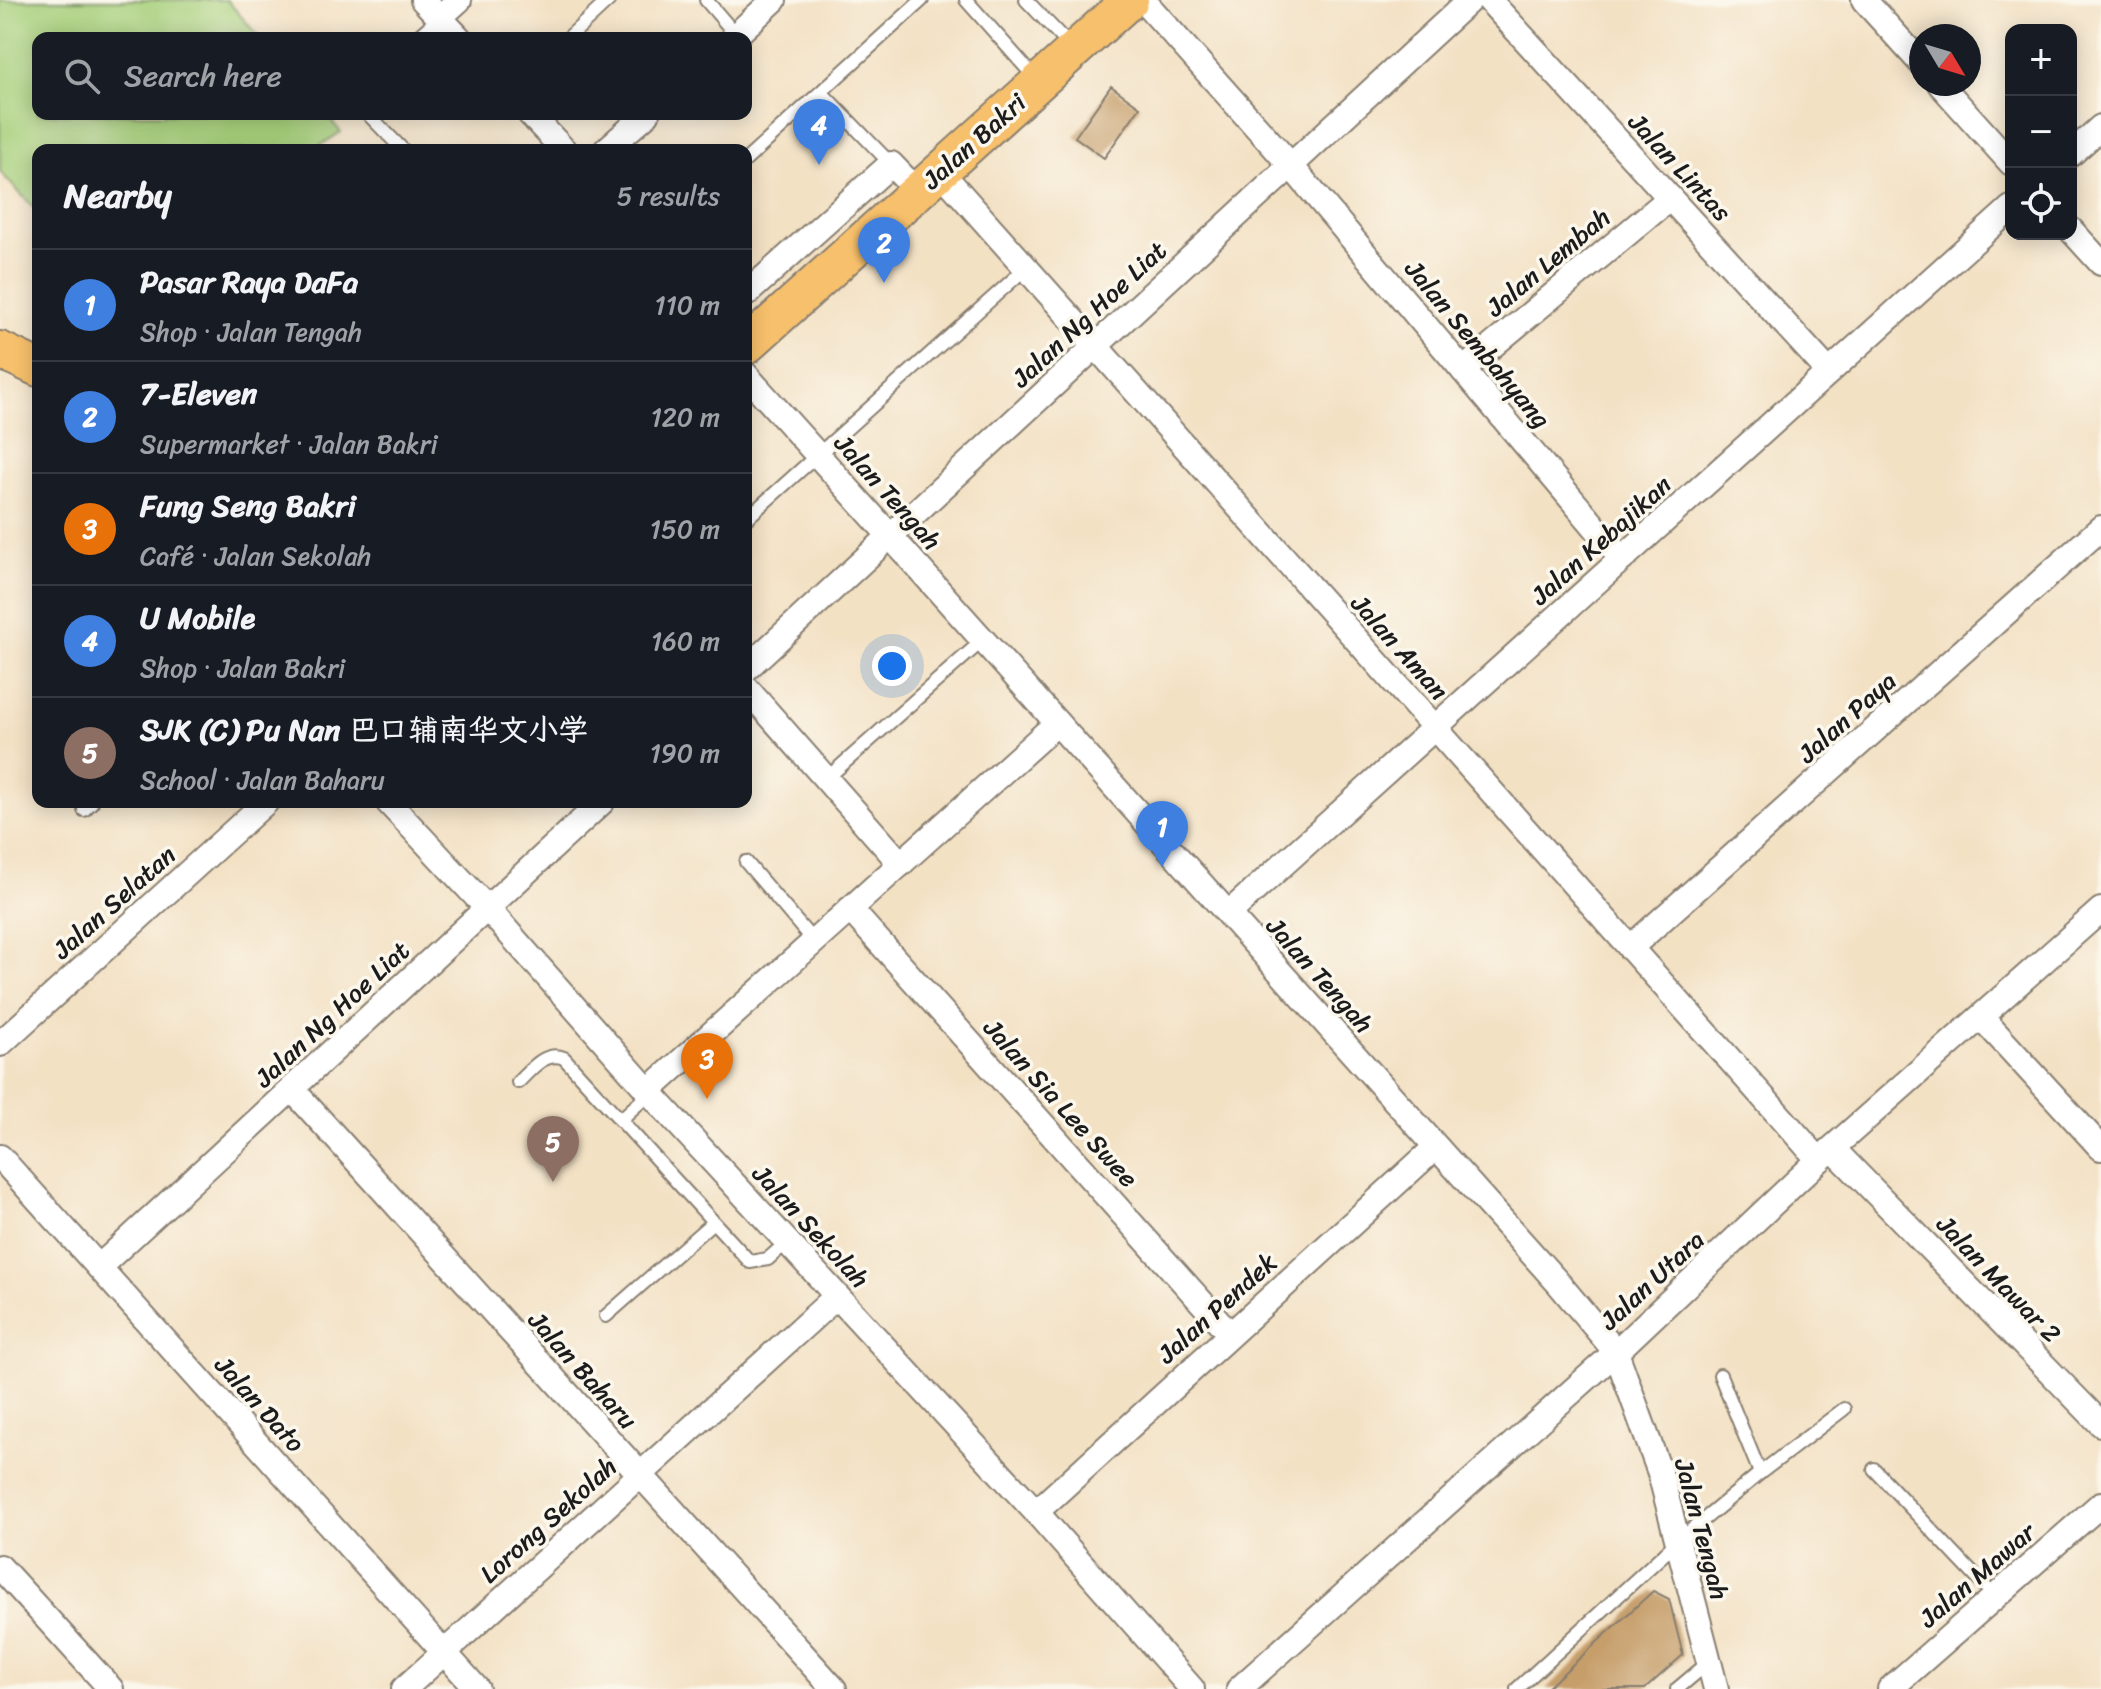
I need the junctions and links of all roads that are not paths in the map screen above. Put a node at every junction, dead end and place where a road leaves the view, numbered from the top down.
1 (459, 0) edge
2 (609, 0) edge
3 (706, 0) edge
4 (774, 0) edge
5 (922, 0) edge
6 (966, 0) edge
7 (1026, 0) edge
8 (1130, 0) edge
9 (1143, 0) edge
10 (1470, 0) edge
11 (1489, 0) edge
12 (1865, 0) edge
13 (431, 8) edge
14 (419, 32) edge
15 (453, 32) edge
16 (574, 32) edge
17 (731, 32) edge
18 (738, 32) edge
19 (1075, 50) junction
20 (1909, 50) edge
21 (1039, 82) junction
22 (821, 92) junction
23 (1951, 96) edge
24 (374, 120) edge
25 (536, 120) edge
26 (640, 120) edge
27 (2101, 127) edge
28 (397, 144) edge
29 (558, 144) edge
30 (613, 144) edge
31 (2077, 149) edge
32 (752, 155) edge
33 (2005, 156) edge
34 (1284, 158) junction
35 (891, 164) junction
36 (928, 181) junction
37 (1670, 198) junction
38 (2005, 213) edge
39 (2077, 237) edge
40 (2101, 263) edge
41 (1026, 268) junction
42 (752, 289) edge
43 (752, 345) edge
44 (1095, 346) junction
45 (0, 350) edge
46 (752, 357) edge
47 (32, 365) edge
48 (1463, 370) junction
49 (1829, 372) junction
50 (816, 453) junction
51 (752, 513) edge
52 (2101, 528) edge
53 (890, 536) junction
54 (1622, 559) junction
55 (983, 640) junction
56 (752, 663) edge
57 (752, 695) edge
58 (1057, 723) junction
59 (1434, 727) junction
60 (826, 779) junction
61 (259, 808) edge
62 (394, 808) edge
63 (595, 808) edge
64 (746, 862) dead end
65 (901, 864) junction
66 (487, 908) junction
67 (850, 909) junction
68 (2101, 910) edge
69 (1228, 914) junction
70 (814, 942) junction
71 (1630, 948) junction
72 (1981, 1017) junction
73 (0, 1044) edge
74 (518, 1082) dead end
75 (292, 1089) junction
76 (649, 1092) junction
77 (620, 1120) junction
78 (1436, 1147) junction
79 (2101, 1148) edge
80 (0, 1157) edge
81 (1838, 1160) junction
82 (713, 1222) junction
83 (787, 1242) junction
84 (99, 1267) junction
85 (837, 1296) junction
86 (606, 1316) dead end
87 (1230, 1334) junction
88 (1616, 1352) junction
89 (1720, 1375) dead end
90 (1844, 1409) dead end
91 (2101, 1424) edge
92 (1874, 1469) dead end
93 (1760, 1473) junction
94 (640, 1475) junction
95 (2101, 1504) edge
96 (1036, 1512) junction
97 (1678, 1541) junction
98 (0, 1567) edge
99 (1995, 1597) junction
100 (444, 1652) junction
101 (1708, 1663) junction
102 (111, 1689) edge
103 (404, 1689) edge
104 (477, 1689) edge
105 (834, 1689) edge
106 (1192, 1689) edge
107 (1239, 1689) edge
108 (1517, 1689) edge
109 (1677, 1689) edge
110 (1716, 1689) edge
111 (1890, 1689) edge

1 - 13 street
2 - 16 lane
3 - 17 lane
4 - 18 street
5 - 22 lane
6 - 21 lane
7 - 19 lane
8 - 19 main road, Jalan Bakri
9 - 34 street, Jalan Sembahyang
10 - 34 street, Jalan Ng Hoe Liat
11 - 37 street, Jalan Lintas
12 - 20 street
13 - 14 lane
13 - 15 street
19 - 21 main road, Jalan Bakri
21 - 36 main road, Jalan Bakri
22 - 32 lane
22 - 35 lane
23 - 33 street
24 - 28 lane
25 - 29 street
26 - 30 street
27 - 31 street
34 - 44 street, Jalan Ng Hoe Liat
34 - 48 street, Jalan Sembahyang
35 - 36 street, Jalan Aman
35 - 42 street
36 - 41 street, Jalan Aman
36 - 43 main road, Jalan Bakri
37 - 48 street, Jalan Lembah
37 - 49 street, Jalan Lintas
38 - 49 street, Jalan Kebajikan
39 - 40 street
41 - 44 street, Jalan Aman
41 - 50 lane
44 - 53 street, Jalan Ng Hoe Liat
44 - 59 street, Jalan Aman
45 - 47 main road
46 - 50 street, Jalan Tengah
48 - 54 street, Jalan Sembahyang
49 - 54 street, Jalan Kebajikan
50 - 51 lane
50 - 53 street, Jalan Tengah
52 - 71 street, Jalan Paya
53 - 55 street, Jalan Tengah
53 - 56 street, Jalan Ng Hoe Liat
54 - 59 street, Jalan Kebajikan
55 - 58 street, Jalan Tengah
55 - 60 lane
57 - 60 street
58 - 65 street
58 - 69 street, Jalan Tengah
59 - 69 street, Jalan Kebajikan
59 - 71 street, Jalan Aman
60 - 65 street
61 - 73 street, Jalan Selatan
62 - 66 street, Jalan Sekolah
63 - 66 street, Jalan Ng Hoe Liat
64 - 70 lane
65 - 67 street
66 - 75 street, Jalan Ng Hoe Liat
66 - 76 street, Jalan Sekolah
67 - 70 street
67 - 87 street, Jalan Sia Lee Swee
68 - 72 street, Jalan Utara
69 - 78 street, Jalan Tengah
70 - 76 street
71 - 81 street, Jalan Aman
72 - 79 street
72 - 81 street, Jalan Utara
74 - 77 lane
75 - 84 street, Jalan Ng Hoe Liat
75 - 94 street, Jalan Baharu
76 - 77 lane
76 - 83 street, Jalan Sekolah
77 - 82 lane
78 - 87 street, Jalan Pendek
78 - 88 street, Jalan Tengah
80 - 84 street, Jalan Dato
81 - 88 street, Jalan Utara
81 - 91 street, Jalan Mawar 2
82 - 83 lane
82 - 86 lane
83 - 85 street, Jalan Sekolah
84 - 100 street, Jalan Dato
85 - 94 street, Lorong Sekolah
85 - 96 street, Jalan Sekolah
87 - 96 street, Jalan Pendek
88 - 97 street, Jalan Tengah
88 - 107 street, Jalan Utara
89 - 93 lane
90 - 93 lane
92 - 99 lane
93 - 97 lane
94 - 100 street, Lorong Sekolah
94 - 105 street, Jalan Baharu
95 - 99 street, Jalan Mawar
96 - 106 street, Jalan Sekolah
97 - 101 street, Jalan Tengah
97 - 108 lane
98 - 102 street
99 - 111 street, Jalan Mawar
100 - 103 street, Lorong Sekolah
100 - 104 street, Jalan Dato
101 - 109 lane
101 - 110 street, Jalan Tengah

